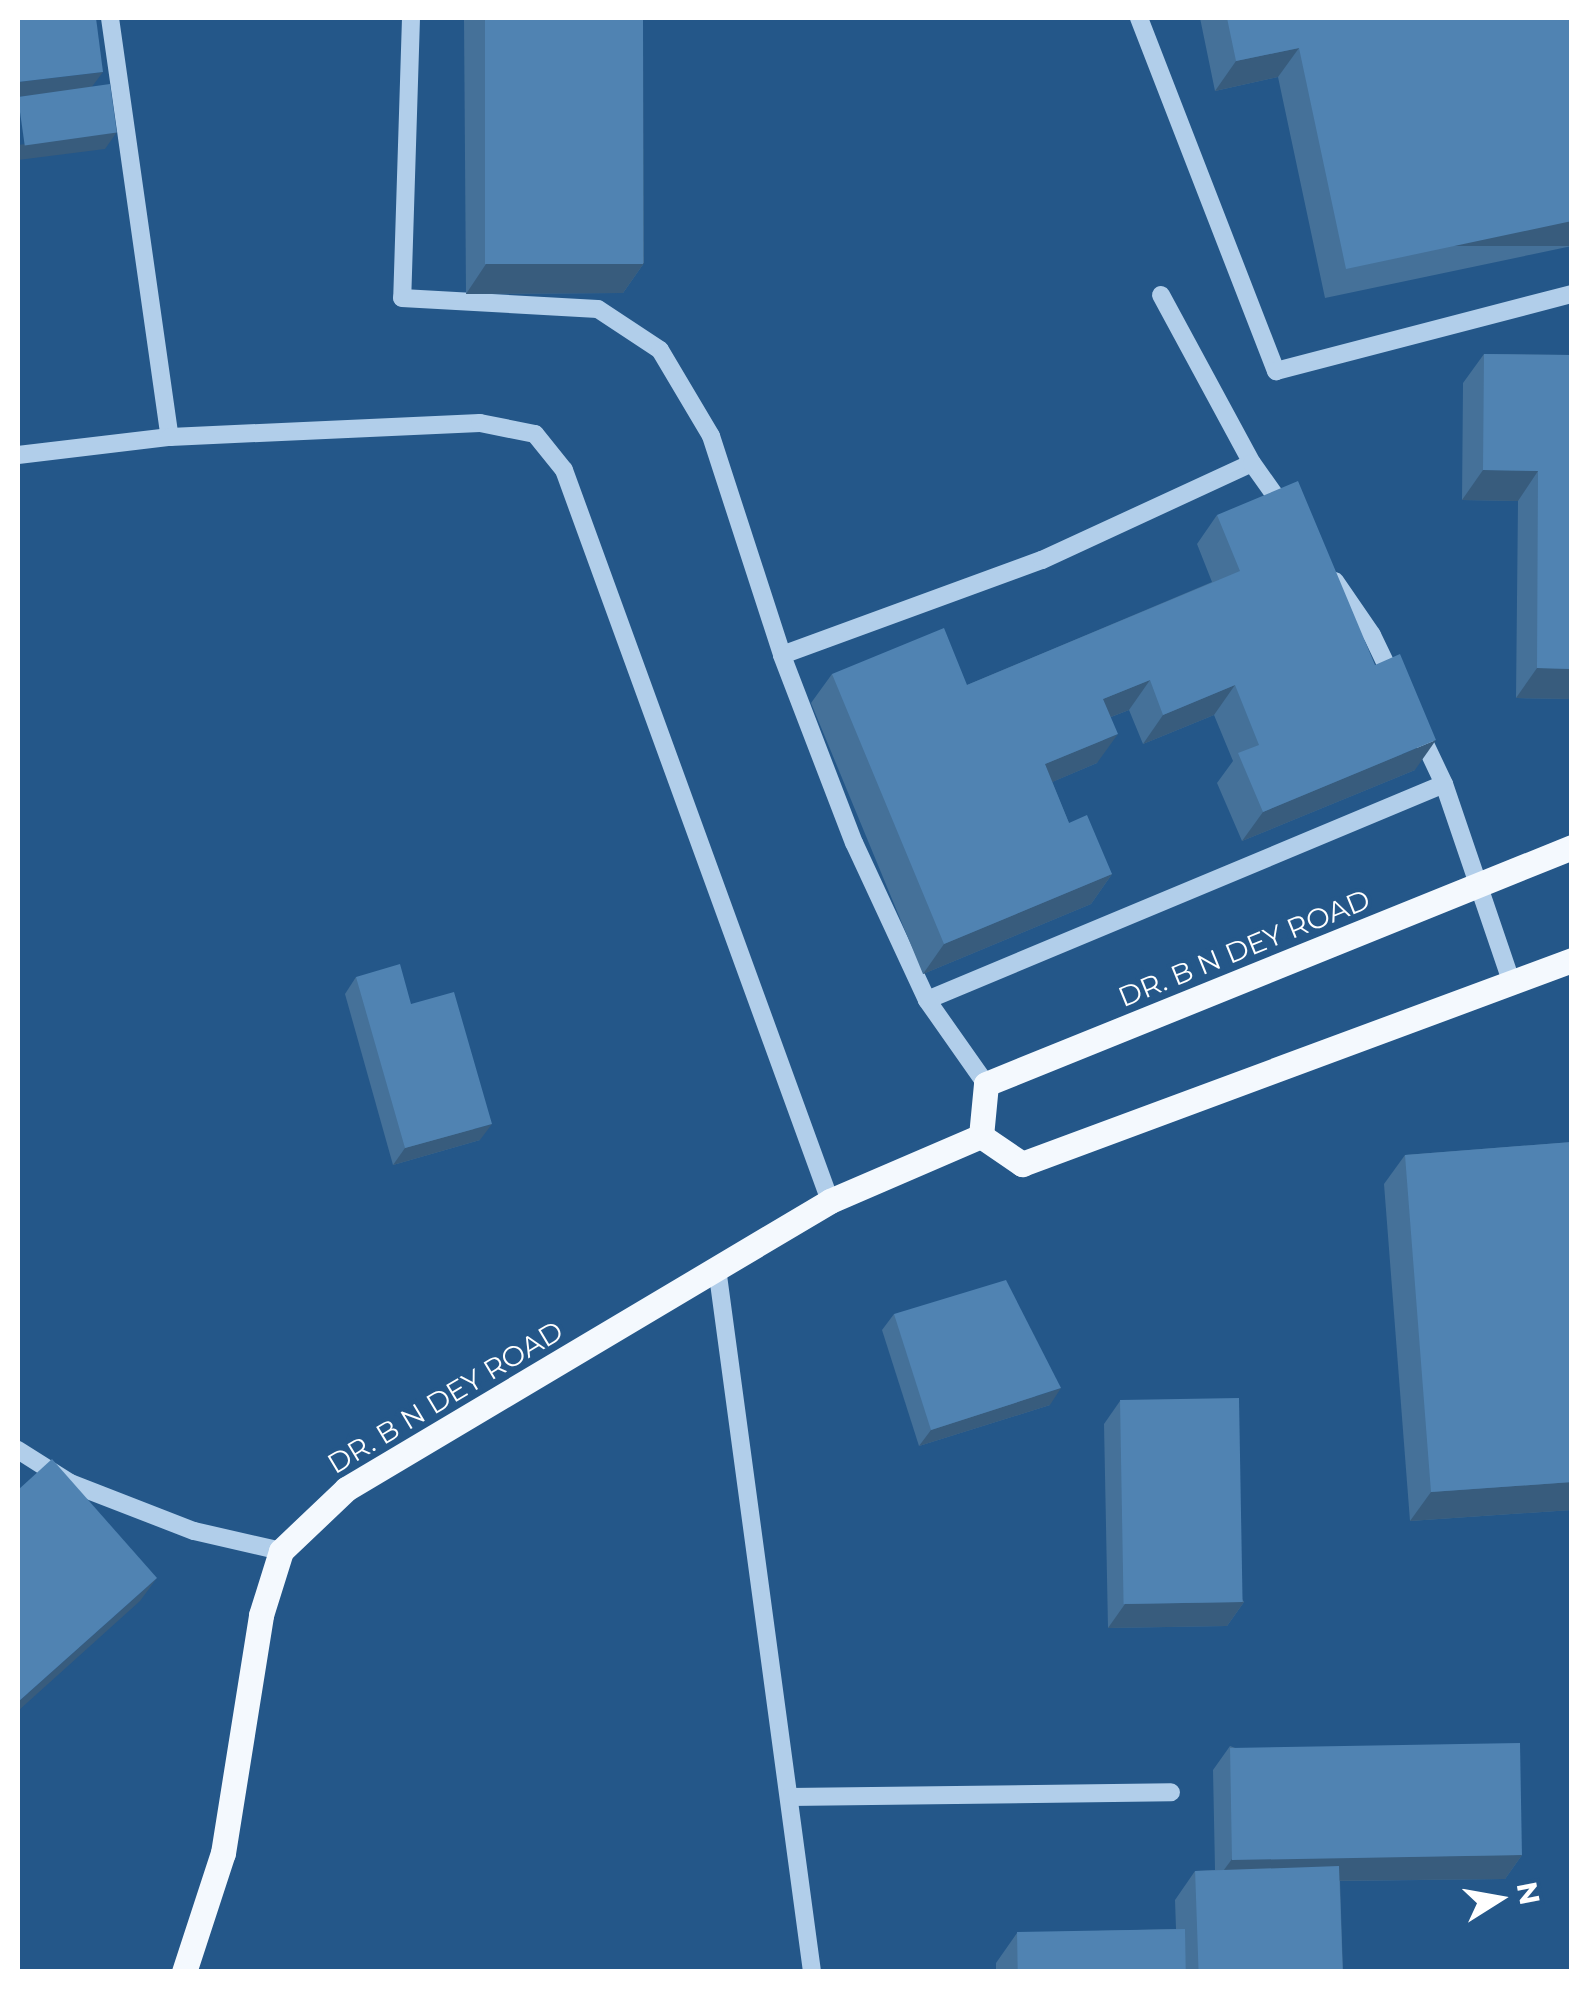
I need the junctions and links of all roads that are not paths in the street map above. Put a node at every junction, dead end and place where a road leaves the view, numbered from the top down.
1 (110, 18) edge
2 (411, 18) edge
3 (1139, 18) edge
4 (1572, 294) edge
5 (1162, 295) dead end
6 (170, 437) junction
7 (18, 455) edge
8 (1252, 463) junction
9 (1296, 526) edge
10 (1318, 557) edge
11 (782, 655) junction
12 (1444, 784) junction
13 (1572, 847) edge
14 (1479, 884) junction
15 (1572, 960) edge
16 (1511, 982) junction
17 (927, 1000) junction
18 (986, 1084) junction
19 (981, 1136) junction
20 (830, 1201) junction
21 (717, 1268) junction
22 (18, 1450) edge
23 (280, 1551) junction
24 (1171, 1792) dead end
25 (790, 1797) junction
26 (184, 1972) edge
27 (812, 1972) edge

1 - 6 street
2 - 11 street
3 - 4 street
5 - 8 street
6 - 7 street
6 - 20 street
8 - 9 street
8 - 11 street
10 - 12 street
11 - 17 street
12 - 14 street
12 - 17 street
13 - 14 main road, DR. B N DEY ROAD
14 - 16 street
14 - 18 main road, DR. B N DEY ROAD
15 - 16 main road
16 - 19 main road
17 - 18 street
18 - 19 main road
19 - 20 main road, DR. B N DEY ROAD
20 - 21 main road, DR. B N DEY ROAD
21 - 23 main road, DR. B N DEY ROAD
21 - 25 street
22 - 23 street
23 - 26 main road
24 - 25 street
25 - 27 street

